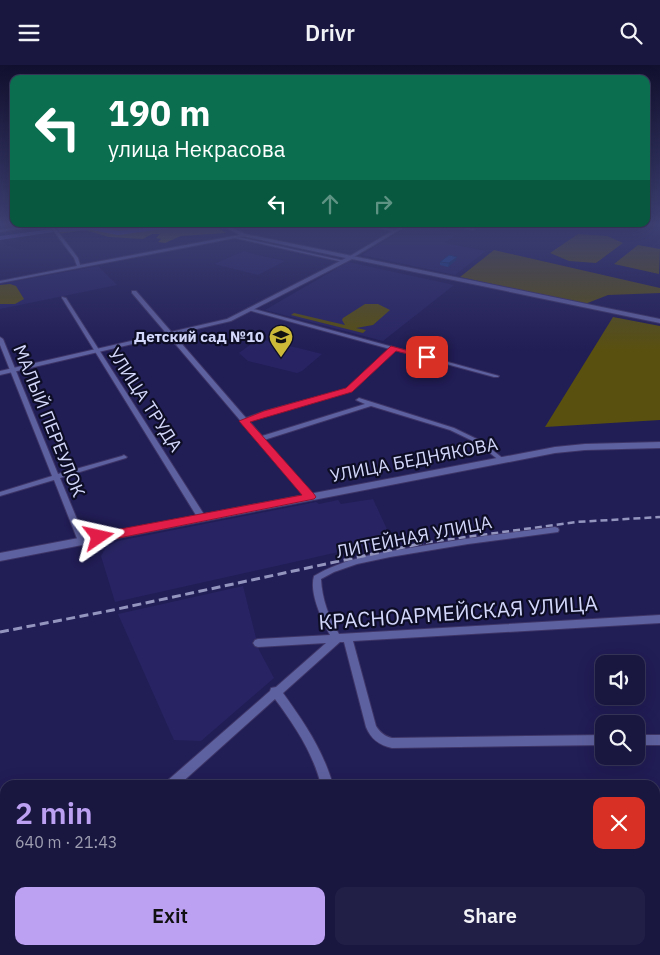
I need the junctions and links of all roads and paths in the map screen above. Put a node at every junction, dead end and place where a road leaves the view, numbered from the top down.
1 (79, 267) edge
2 (333, 267) edge
3 (397, 267) edge
4 (0, 282) edge
5 (134, 292) dead end
6 (64, 298) dead end
7 (250, 309) junction
8 (660, 321) edge
9 (170, 334) junction
10 (0, 339) edge
11 (394, 348) junction
12 (96, 351) junction
13 (12, 370) junction
14 (0, 373) edge
15 (496, 376) dead end
16 (359, 400) dead end
17 (370, 404) junction
18 (244, 421) junction
19 (260, 439) junction
20 (660, 445) edge
21 (124, 457) dead end
22 (502, 460) junction
23 (55, 478) junction
24 (0, 494) edge
25 (310, 497) junction
26 (202, 518) junction
27 (555, 530) dead end
28 (82, 541) junction
29 (0, 557) edge
30 (660, 619) edge
31 (342, 639) junction
32 (258, 643) dead end
33 (275, 691) junction
34 (660, 739) edge
35 (595, 740) edge
36 (645, 740) edge
37 (177, 780) edge
38 (326, 780) edge

1 - 4 street
2 - 7 street
3 - 8 street
5 - 9 street
6 - 12 street, УЛИЦА ТРУДА
7 - 9 street
7 - 11 street
9 - 12 street
9 - 18 street
10 - 13 street, МАЛЫЙ ПЕРЕУЛОК
11 - 15 street
11 - 18 street
12 - 13 street
12 - 26 street, УЛИЦА ТРУДА
13 - 14 street
13 - 23 street, МАЛЫЙ ПЕРЕУЛОК
16 - 17 street
17 - 19 street
17 - 22 street
18 - 19 street
19 - 25 street
20 - 22 street, УЛИЦА БЕДНЯКОВА
21 - 23 street
22 - 25 street, УЛИЦА БЕДНЯКОВА
23 - 24 street
23 - 28 street, МАЛЫЙ ПЕРЕУЛОК
25 - 26 street, УЛИЦА БЕДНЯКОВА
26 - 28 street, УЛИЦА БЕДНЯКОВА
27 - 31 street, ЛИТЕЙНАЯ УЛИЦА
28 - 29 street, УЛИЦА БЕДНЯКОВА
30 - 31 street, КРАСНОАРМЕЙСКАЯ УЛИЦА
31 - 32 street, КРАСНОАРМЕЙСКАЯ УЛИЦА
31 - 33 street
31 - 35 street
33 - 37 street
33 - 38 street
34 - 36 street

